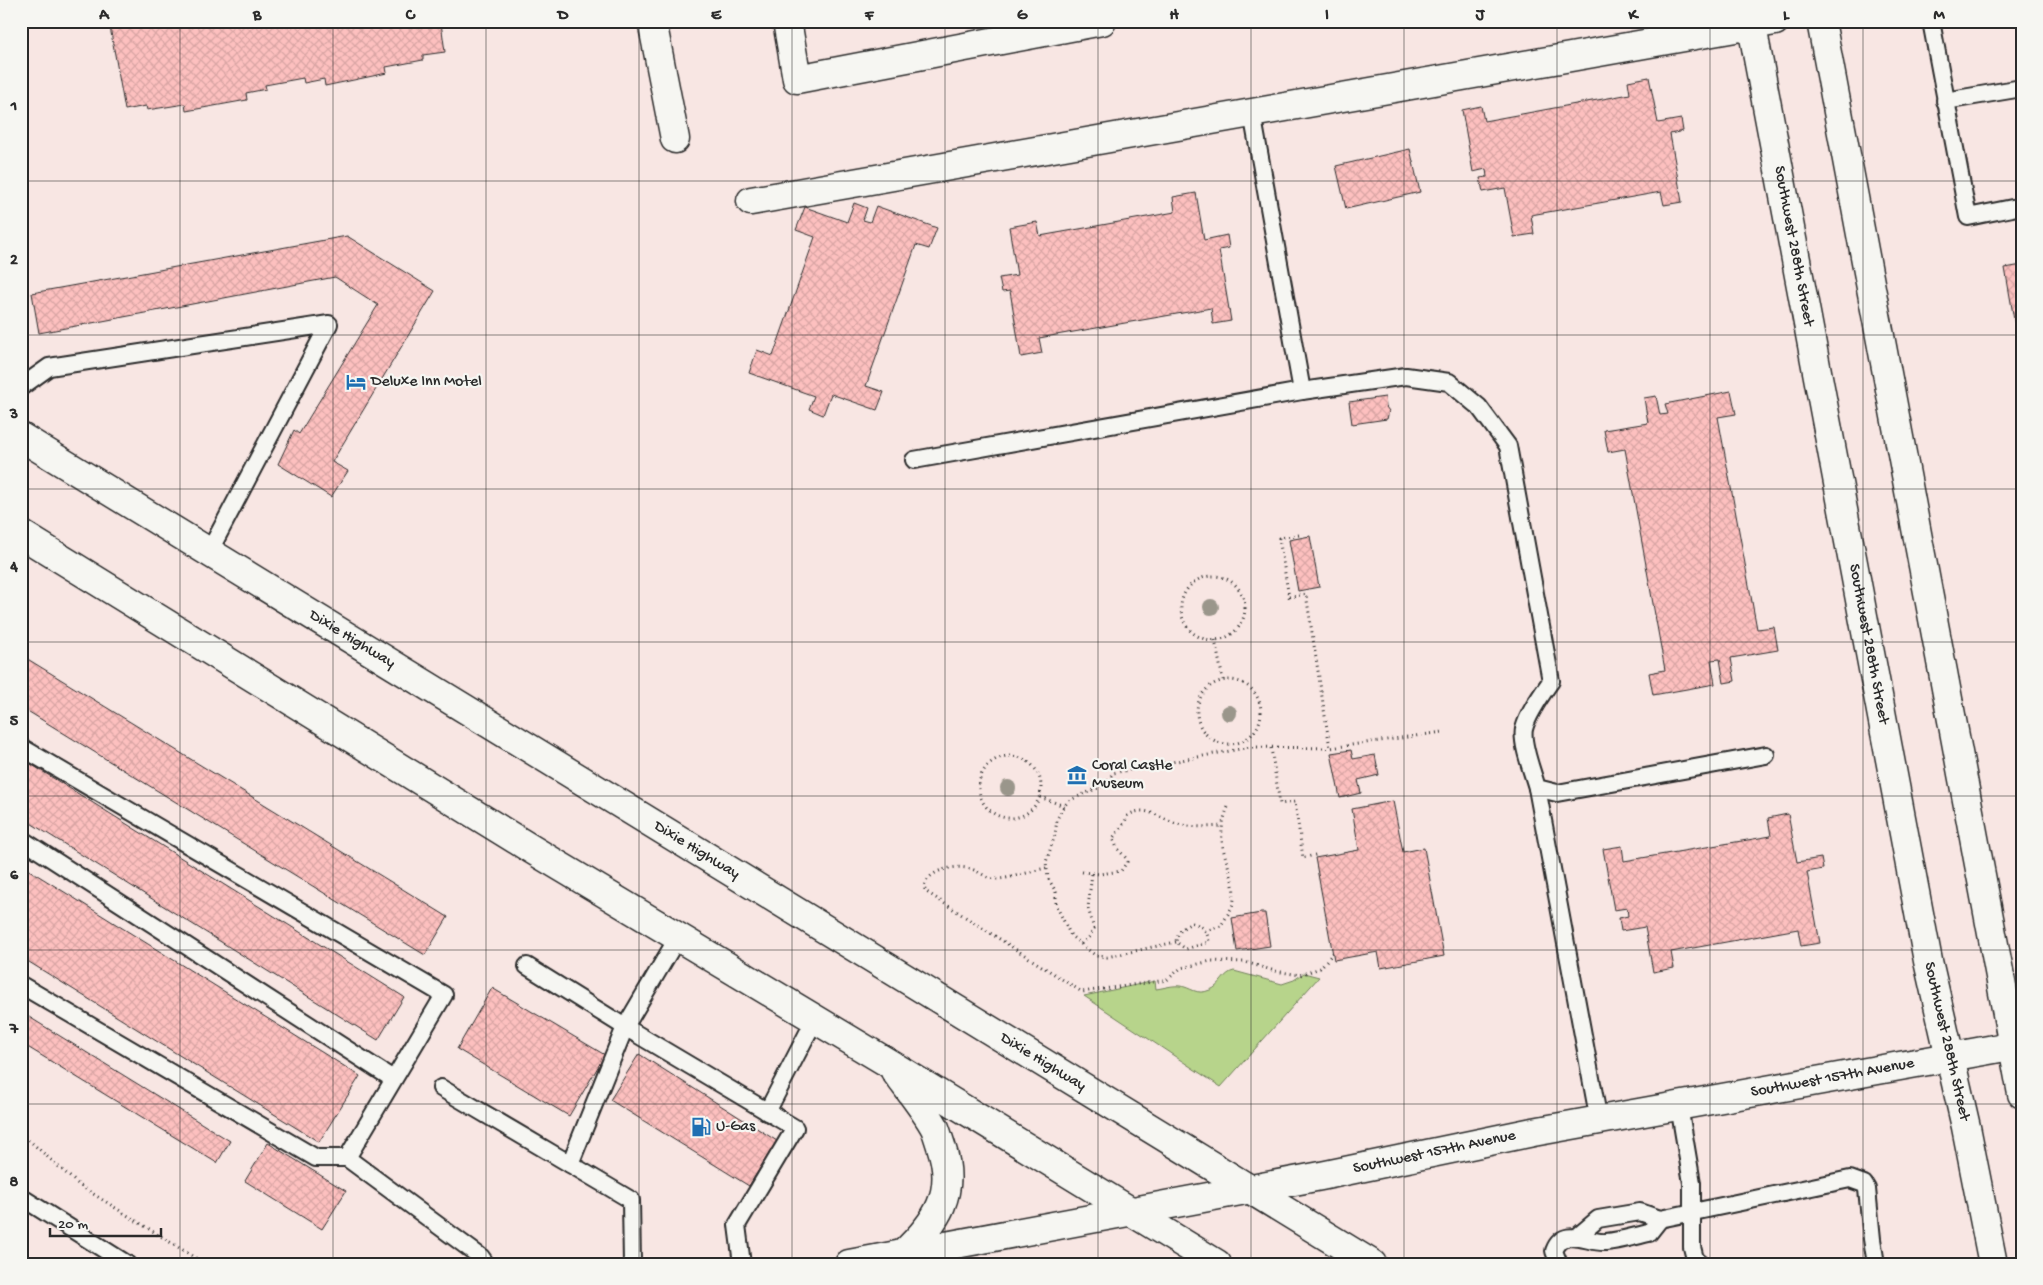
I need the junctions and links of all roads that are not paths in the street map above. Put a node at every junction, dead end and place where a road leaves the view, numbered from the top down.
1 (652, 21) edge
2 (787, 21) edge
3 (1102, 21) edge
4 (1821, 21) edge
5 (1931, 21) edge
6 (1759, 23) edge
7 (2022, 88) edge
8 (1945, 101) junction
9 (1252, 113) junction
10 (675, 139) dead end
11 (751, 201) dead end
12 (2022, 206) edge
13 (21, 387) edge
14 (1302, 391) junction
15 (21, 437) edge
16 (21, 460) edge
17 (914, 460) dead end
18 (87, 477) junction
19 (21, 534) edge
20 (209, 552) junction
21 (21, 747) edge
22 (1766, 755) dead end
23 (1537, 788) junction
24 (21, 839) edge
25 (678, 937) junction
26 (527, 966) dead end
27 (21, 985) edge
28 (814, 1019) junction
29 (625, 1026) junction
30 (2017, 1045) edge
31 (1949, 1058) junction
32 (890, 1064) junction
33 (393, 1079) junction
34 (441, 1088) dead end
35 (2022, 1094) edge
36 (1680, 1106) junction
37 (767, 1112) junction
38 (1599, 1121) junction
39 (347, 1158) junction
40 (570, 1164) junction
41 (1251, 1188) junction
42 (21, 1197) edge
43 (1133, 1211) junction
44 (1692, 1212) junction
45 (1660, 1219) junction
46 (1578, 1236) junction
47 (908, 1257) edge
48 (127, 1264) edge
49 (486, 1264) edge
50 (632, 1264) edge
51 (742, 1264) edge
52 (848, 1264) edge
53 (1217, 1264) edge
54 (1372, 1264) edge
55 (1559, 1264) edge
56 (1701, 1264) edge
57 (1876, 1264) edge
58 (1993, 1264) edge

1 - 10 main road
2 - 3 main road
4 - 30 main road
5 - 8 lane
6 - 9 main road
6 - 31 main road, Southwest 288th Street
7 - 8 lane
8 - 12 lane
9 - 11 main road
9 - 14 lane
13 - 20 lane
14 - 17 lane
14 - 23 lane
15 - 18 main road, Dixie Highway
16 - 18 main road
18 - 20 main road, Dixie Highway
19 - 25 main road
20 - 41 main road, Dixie Highway
21 - 33 lane
22 - 23 lane
23 - 38 lane
24 - 33 lane
25 - 28 main road
25 - 29 lane
26 - 29 lane
27 - 39 lane
28 - 32 main road
28 - 37 lane
29 - 37 lane
29 - 40 lane
30 - 31 main road, Southwest 157th Avenue
30 - 35 main road
31 - 36 main road, Southwest 157th Avenue
31 - 58 main road, Southwest 288th Street
32 - 43 main road
32 - 47 main road
33 - 39 lane
34 - 40 lane
36 - 38 main road, Southwest 157th Avenue
36 - 44 lane
37 - 51 lane
38 - 41 main road, Southwest 157th Avenue
39 - 49 lane
40 - 50 lane
41 - 43 main road, Southwest 157th Avenue
41 - 54 main road, Dixie Highway
42 - 48 lane
43 - 47 main road, Southwest 157th Avenue
43 - 53 main road
44 - 45 lane
44 - 56 lane
44 - 57 lane
45 - 46 lane
45 - 46 lane
46 - 55 lane
47 - 52 main road, Southwest 157th Avenue

